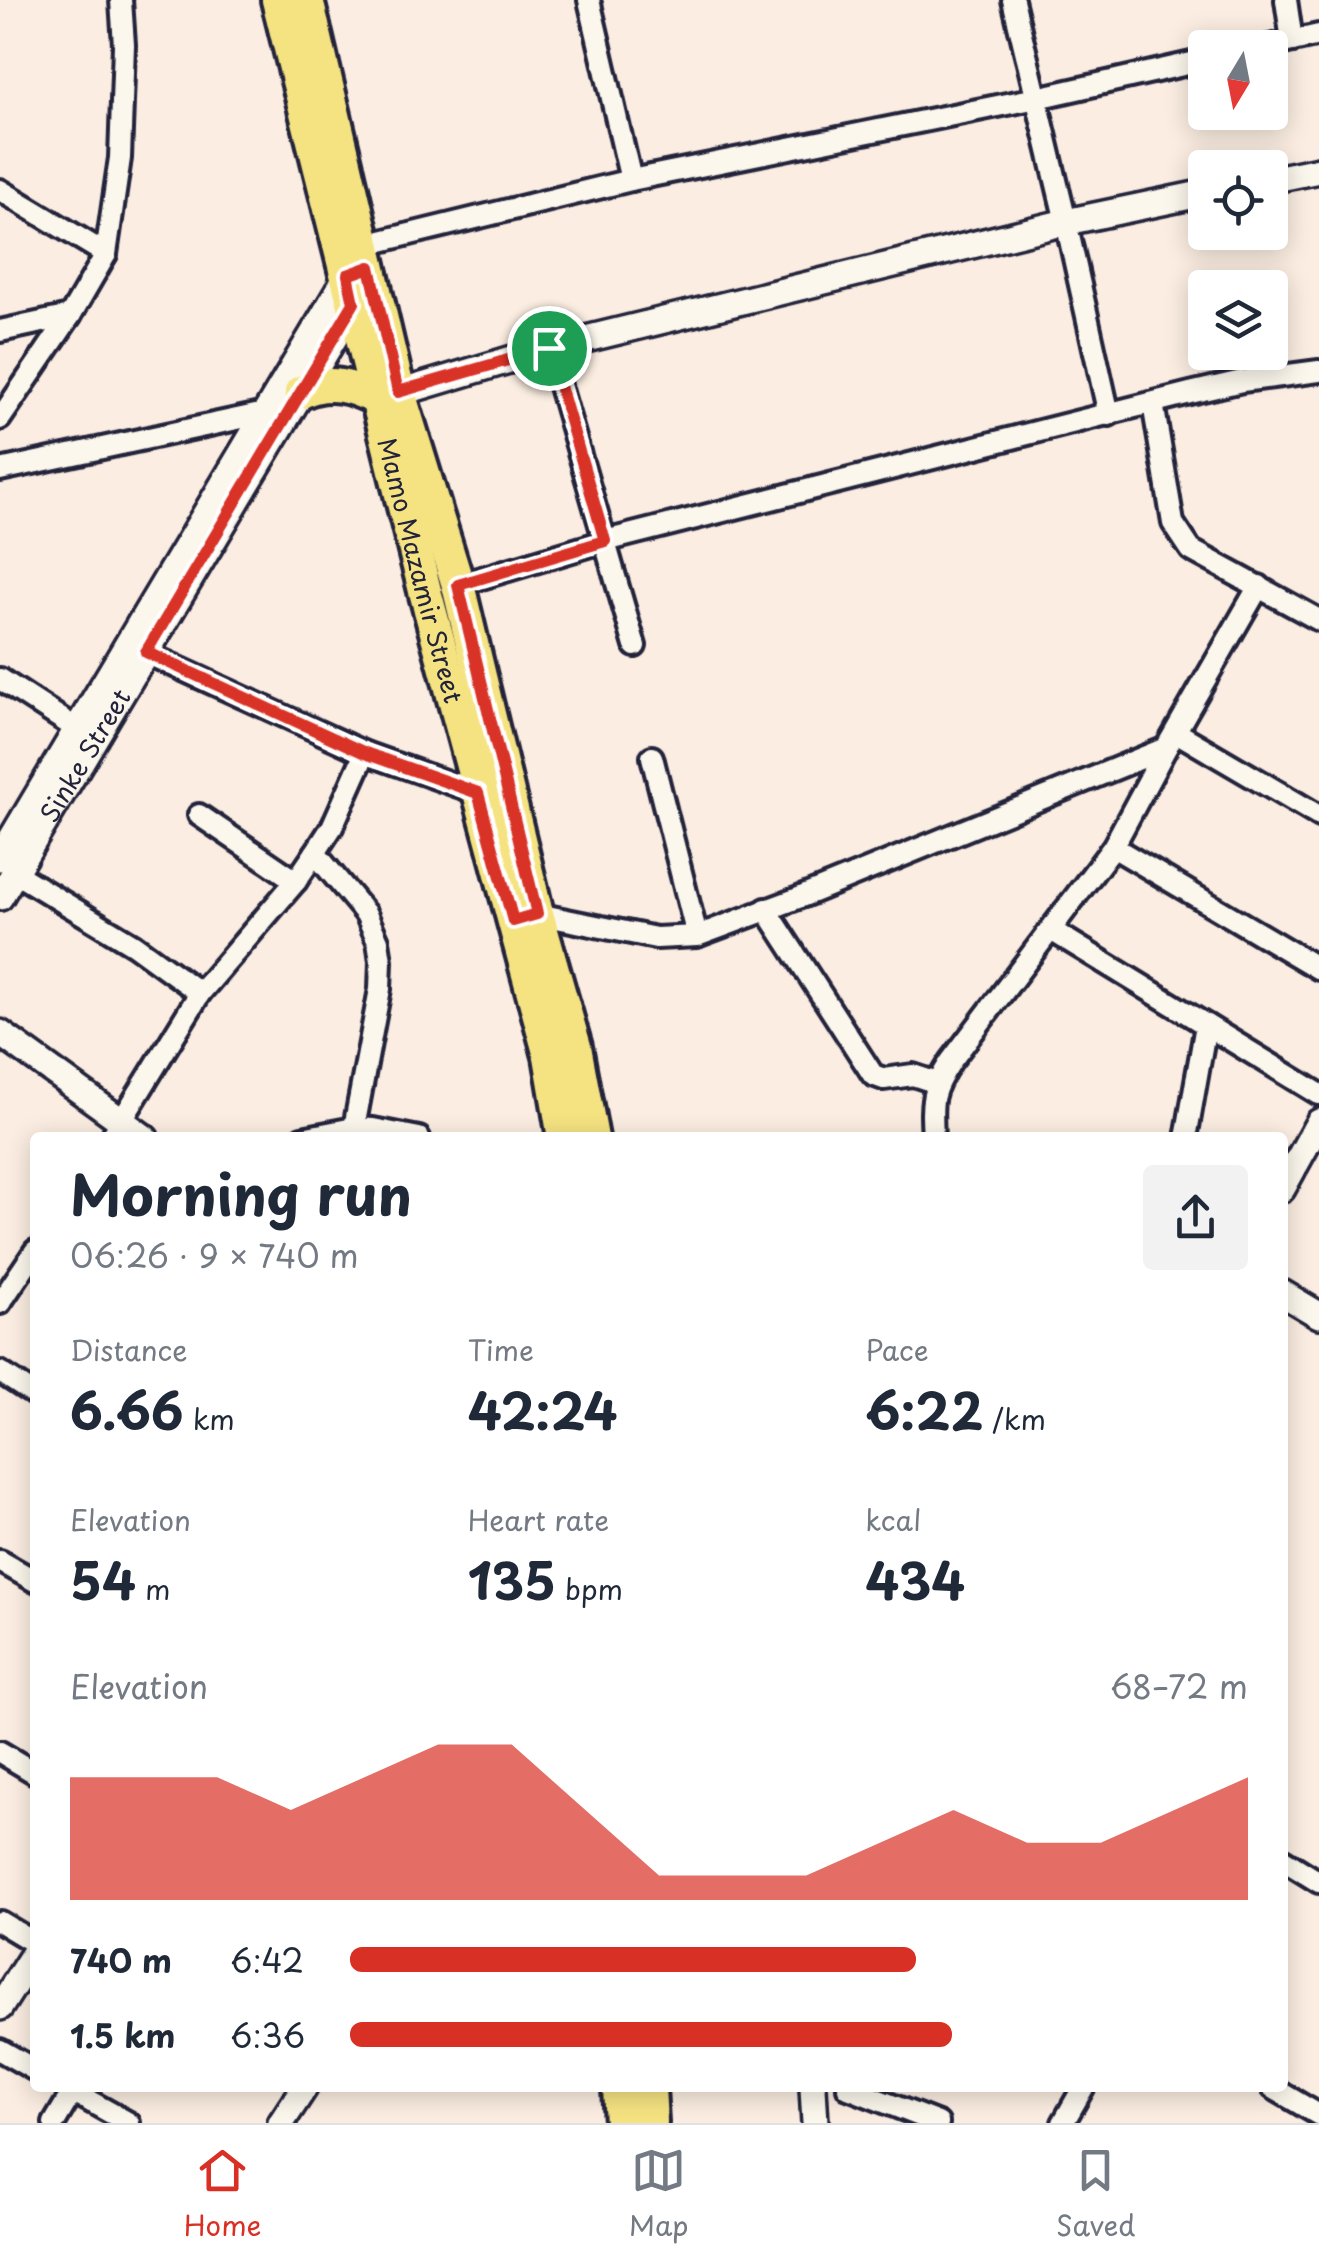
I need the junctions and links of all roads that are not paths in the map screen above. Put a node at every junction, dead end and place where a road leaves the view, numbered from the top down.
1 (121, 0) edge
2 (278, 0) edge
3 (307, 0) edge
4 (589, 0) edge
5 (1012, 0) edge
6 (1286, 0) edge
7 (1319, 35) edge
8 (1292, 40) junction
9 (1288, 41) edge
10 (1188, 64) edge
11 (1037, 98) junction
12 (1314, 175) edge
13 (1288, 178) edge
14 (631, 180) junction
15 (0, 190) edge
16 (1188, 197) edge
17 (1066, 222) junction
18 (106, 254) junction
19 (363, 277) junction
20 (70, 316) junction
21 (0, 331) edge
22 (549, 348) junction
23 (1319, 371) edge
24 (388, 396) junction
25 (1152, 403) junction
26 (285, 406) junction
27 (1108, 415) junction
28 (0, 419) edge
29 (0, 470) edge
30 (605, 541) junction
31 (458, 585) junction
32 (1259, 586) junction
33 (1319, 620) edge
34 (635, 646) dead end
35 (146, 652) junction
36 (0, 679) edge
37 (78, 728) junction
38 (1171, 740) junction
39 (365, 753) junction
40 (652, 757) dead end
41 (478, 793) junction
42 (199, 816) dead end
43 (1319, 816) edge
44 (1114, 847) junction
45 (316, 853) junction
46 (7, 866) edge
47 (296, 882) junction
48 (0, 897) edge
49 (766, 909) junction
50 (525, 917) junction
51 (1051, 930) junction
52 (697, 936) junction
53 (1319, 969) edge
54 (200, 993) junction
55 (1206, 1025) junction
56 (0, 1034) edge
57 (937, 1083) junction
58 (1319, 1094) edge
59 (1319, 1122) edge
60 (116, 1128) edge
61 (354, 1128) junction
62 (333, 1132) edge
63 (388, 1132) edge
64 (568, 1132) edge
65 (933, 1132) edge
66 (1187, 1132) edge
67 (1288, 1178) edge
68 (30, 1259) edge
69 (1288, 1296) edge
70 (0, 1304) edge
71 (1319, 1315) edge
72 (0, 1372) edge
73 (30, 1392) edge
74 (0, 1560) edge
75 (30, 1578) edge
76 (0, 1752) edge
77 (30, 1769) edge
78 (1288, 1863) edge
79 (1319, 1882) edge
80 (0, 1922) edge
81 (30, 1939) edge
82 (30, 1960) edge
83 (0, 2007) edge
84 (0, 2050) edge
85 (30, 2067) edge
86 (69, 2092) edge
87 (75, 2092) edge
88 (301, 2092) edge
89 (619, 2092) edge
90 (649, 2092) edge
91 (813, 2092) edge
92 (858, 2092) edge
93 (1081, 2092) edge
94 (1280, 2092) edge
95 (1319, 2116) edge
96 (54, 2123) edge
97 (129, 2123) edge
98 (281, 2123) edge
99 (621, 2123) edge
100 (651, 2123) edge
101 (815, 2123) edge
102 (938, 2123) edge
103 (1063, 2123) edge

1 - 18 street
2 - 19 main road, Mamo Mazamir Street
3 - 19 main road, Mamo Mazamir Street
4 - 14 street
5 - 11 street
6 - 8 street
7 - 8 street
8 - 9 street
10 - 11 street
11 - 14 street
11 - 17 street
12 - 13 street
14 - 19 street
15 - 18 street
16 - 17 street
17 - 22 street
17 - 27 street
18 - 20 street
19 - 24 main road, Mamo Mazamir Street
19 - 26 street, Sinke Street
19 - 26 street, Sinke Street
20 - 21 street
20 - 28 street
22 - 24 street
22 - 30 street
23 - 25 street
24 - 26 main road
24 - 31 main road, Mamo Mazamir Street
24 - 41 main road, Mamo Mazamir Street
25 - 27 street
25 - 32 street
26 - 29 street
26 - 35 street, Sinke Street
26 - 37 street, Sinke Street
27 - 30 street
30 - 31 street
30 - 34 street
31 - 50 main road, Mamo Mazamir Street
32 - 33 street
32 - 38 street
35 - 39 street
35 - 46 street, Sinke Street
36 - 37 street
37 - 46 street, Sinke Street
38 - 43 street
38 - 44 street
38 - 49 street
39 - 41 street
39 - 45 street
40 - 52 street
41 - 50 main road, Mamo Mazamir Street
42 - 47 street
44 - 51 street
44 - 53 street
45 - 47 street
45 - 61 street
46 - 48 street, Sinke Street
46 - 54 street
47 - 54 street
49 - 52 street
49 - 57 street
50 - 52 street
50 - 64 main road, Mamo Mazamir Street
51 - 55 street
51 - 57 street
54 - 60 street
55 - 58 street
55 - 66 street
56 - 60 street
57 - 65 street
59 - 67 street
61 - 62 street
61 - 63 street
68 - 70 street
69 - 71 street
72 - 73 street
74 - 75 street
76 - 77 street
78 - 79 street
80 - 81 street
82 - 83 street
84 - 85 street
86 - 96 street
87 - 97 street
88 - 98 street
89 - 99 main road
90 - 100 main road
91 - 101 street
92 - 102 street
93 - 103 street
94 - 95 street

